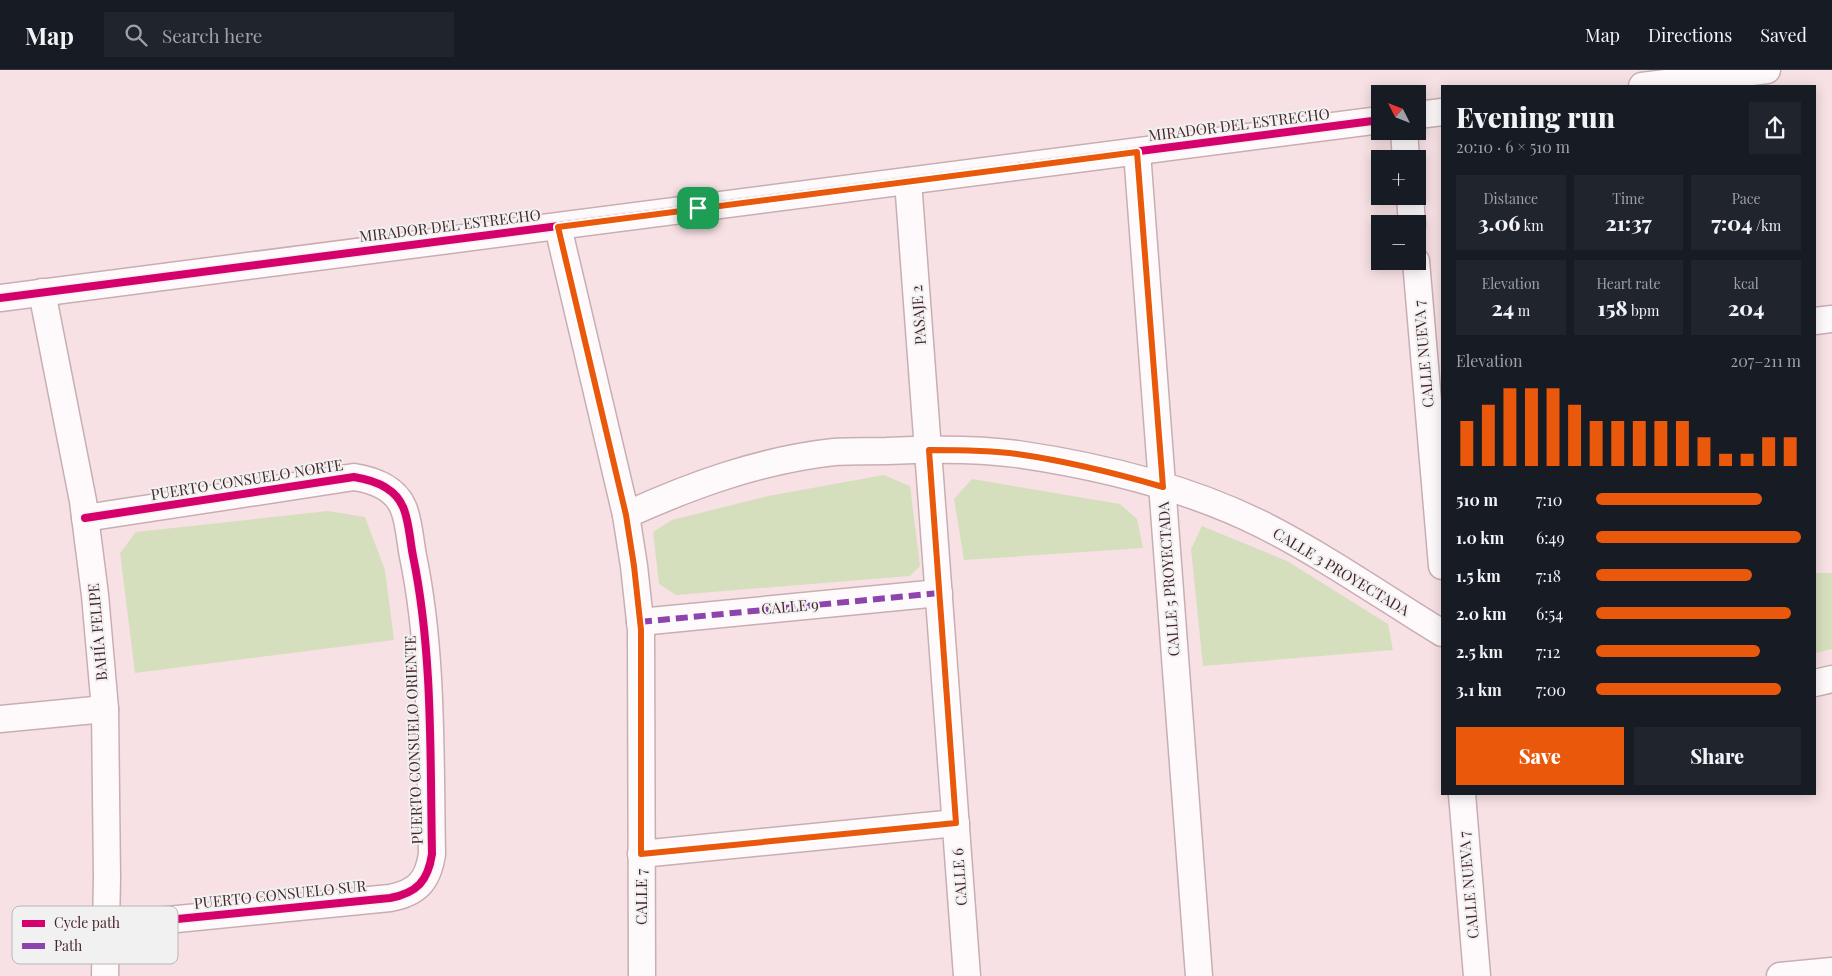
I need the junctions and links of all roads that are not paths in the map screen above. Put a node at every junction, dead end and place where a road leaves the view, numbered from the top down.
1 (1767, 70) edge
2 (1650, 85) edge
3 (1441, 112) edge
4 (1426, 114) edge
5 (1371, 121) edge
6 (1137, 152) junction
7 (908, 181) junction
8 (558, 227) junction
9 (1417, 270) edge
10 (42, 292) junction
11 (0, 298) edge
12 (1832, 319) edge
13 (1816, 320) edge
14 (929, 450) junction
15 (1163, 487) junction
16 (403, 507) joint
17 (626, 515) junction
18 (85, 518) junction
19 (1441, 554) edge
20 (940, 593) junction
21 (640, 622) junction
22 (1441, 632) edge
23 (1832, 679) edge
24 (1816, 683) edge
25 (105, 710) junction
26 (0, 719) edge
27 (1462, 795) edge
28 (956, 823) junction
29 (432, 854) joint
30 (641, 854) junction
31 (106, 906) edge
32 (178, 919) edge
33 (1832, 971) edge
34 (642, 976) edge
35 (967, 976) edge
36 (1199, 976) edge
37 (1477, 976) edge
38 (1780, 976) edge

1 - 2 street
3 - 4 street
5 - 6 street, MIRADOR DEL ESTRECHO
6 - 7 street, MIRADOR DEL ESTRECHO
6 - 15 street, CALLE 5 PROYECTADA
7 - 8 street, MIRADOR DEL ESTRECHO
7 - 14 street, PASAJE 2
8 - 10 street, MIRADOR DEL ESTRECHO
8 - 17 street, CALLE 7
9 - 19 street, CALLE NUEVA 7
10 - 11 street, MIRADOR DEL ESTRECHO
10 - 18 street, BAHÍA FELIPE
12 - 13 street
14 - 15 street, CALLE 3 PROYECTADA
14 - 17 street, CALLE 3 PROYECTADA
14 - 20 street, CALLE 6
15 - 22 street, CALLE 3 PROYECTADA
15 - 36 street, CALLE 5 PROYECTADA
16 - 18 street, PUERTO CONSUELO NORTE
16 - 29 street, PUERTO CONSUELO ORIENTE
17 - 21 street, CALLE 7
18 - 25 street, BAHÍA FELIPE
20 - 21 street, CALLE 9
20 - 28 street, CALLE 6
21 - 30 street, CALLE 7
23 - 24 street
25 - 26 street
25 - 31 street, BAHÍA FELIPE
27 - 37 street, CALLE NUEVA 7
28 - 30 street
28 - 35 street, CALLE 6
29 - 32 street, PUERTO CONSUELO SUR
30 - 34 street, CALLE 7
33 - 38 street

